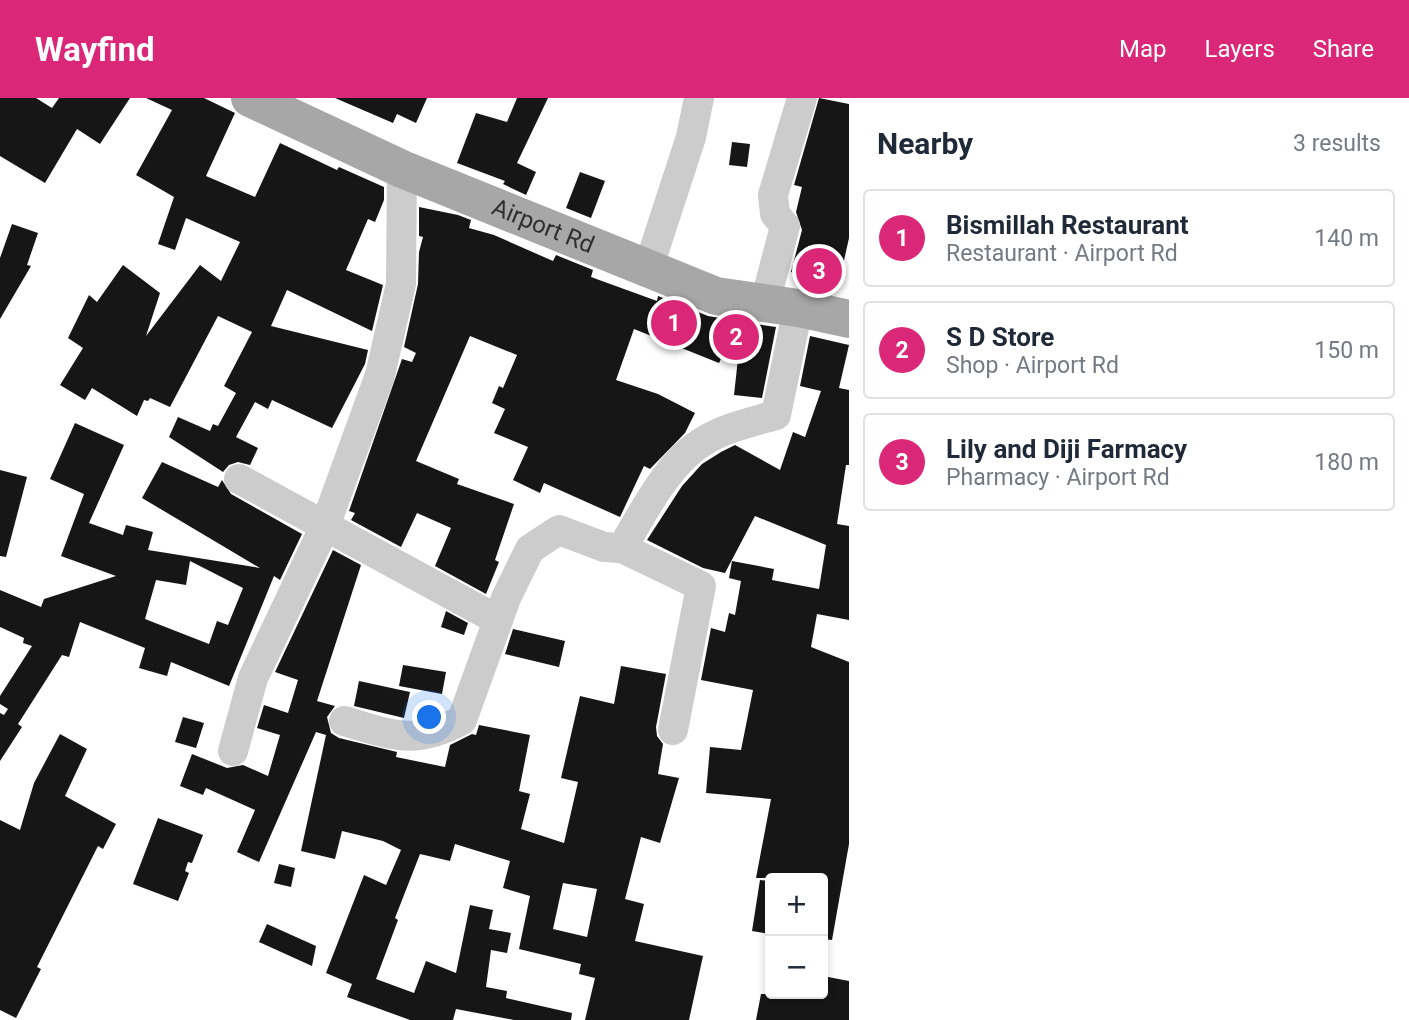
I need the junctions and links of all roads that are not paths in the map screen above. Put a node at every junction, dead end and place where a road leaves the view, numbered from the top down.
1 (250, 98) edge
2 (699, 98) edge
3 (802, 98) edge
4 (402, 169) junction
5 (648, 269) junction
6 (782, 305) junction
7 (849, 319) edge
8 (239, 479) dead end
9 (325, 526) junction
10 (622, 548) junction
11 (498, 621) junction
12 (344, 721) dead end
13 (673, 730) dead end
14 (233, 751) dead end

1 - 4 main road, Airport Rd
2 - 5 street
3 - 6 street
4 - 5 main road, Airport Rd
4 - 9 street
5 - 6 main road, Airport Rd
6 - 7 main road, Airport Rd
6 - 10 street
8 - 9 street
9 - 11 street
9 - 14 street
10 - 11 street
10 - 13 street
11 - 12 street

